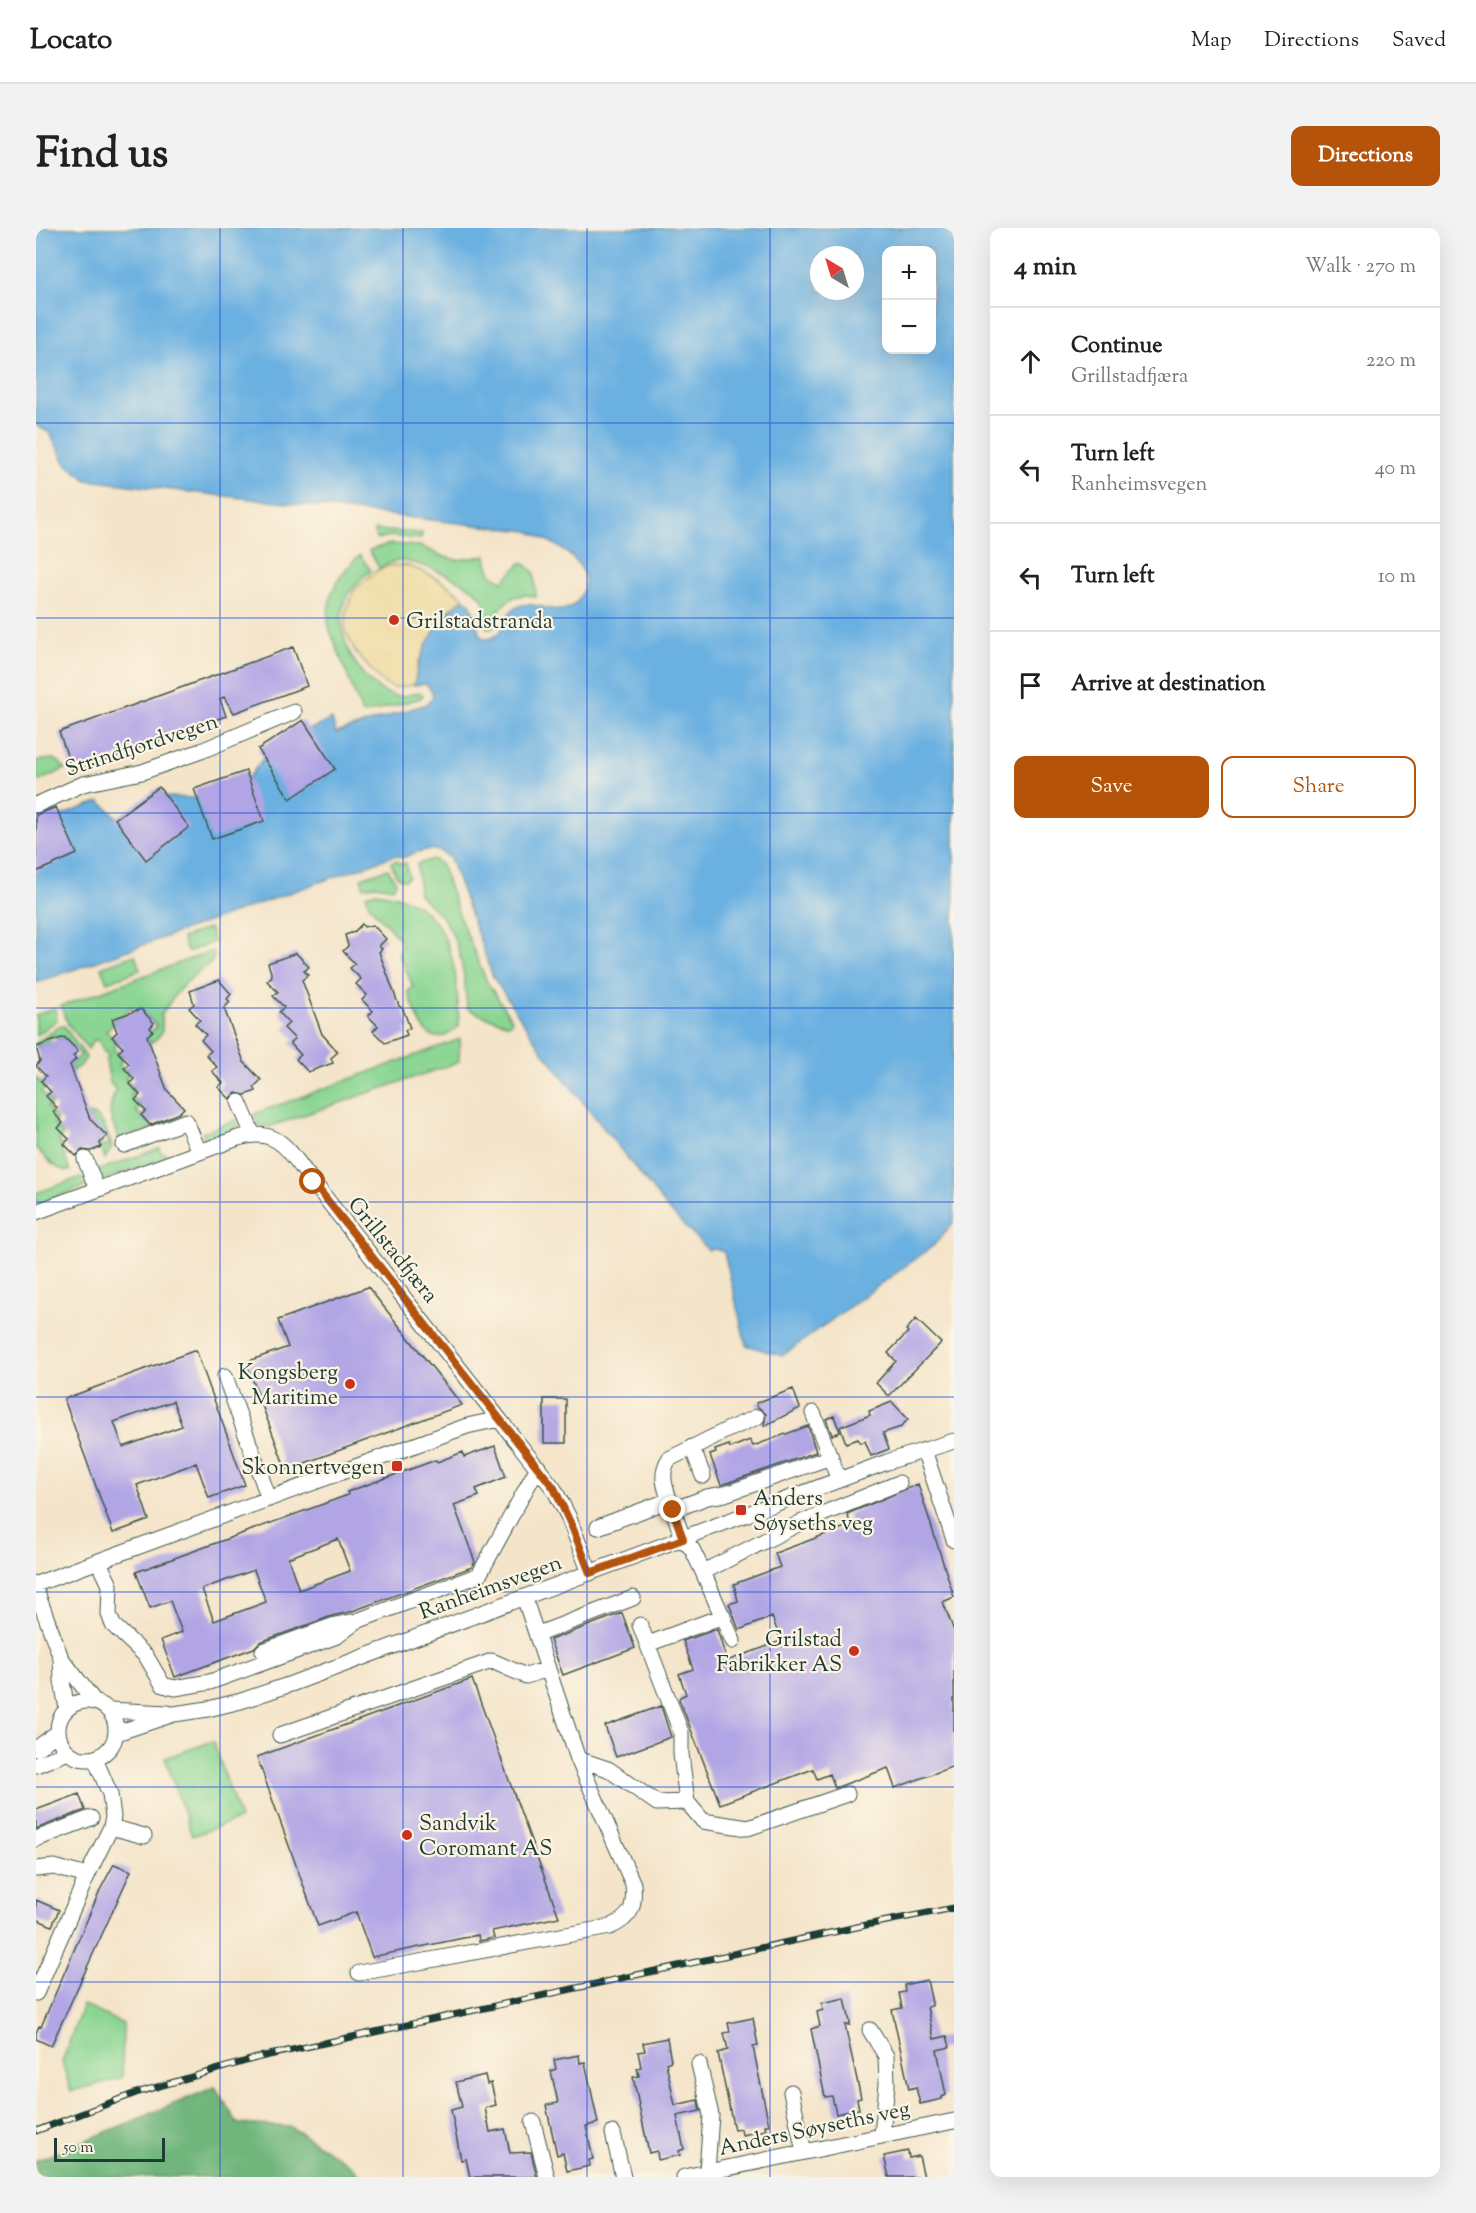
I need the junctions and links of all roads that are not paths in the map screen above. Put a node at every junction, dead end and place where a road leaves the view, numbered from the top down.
1 (294, 712) dead end
2 (36, 805) edge
3 (239, 1102) dead end
4 (253, 1135) junction
5 (124, 1145) dead end
6 (199, 1152) junction
7 (85, 1159) dead end
8 (97, 1190) junction
9 (36, 1212) edge
10 (225, 1376) dead end
11 (813, 1413) dead end
12 (757, 1418) dead end
13 (499, 1419) junction
14 (954, 1441) edge
15 (692, 1447) junction
16 (924, 1450) junction
17 (831, 1457) junction
18 (538, 1467) junction
19 (703, 1476) dead end
20 (839, 1480) junction
21 (899, 1484) dead end
22 (269, 1500) junction
23 (672, 1505) junction
24 (598, 1527) dead end
25 (683, 1539) junction
26 (954, 1540) edge
27 (99, 1562) junction
28 (703, 1572) junction
29 (590, 1573) junction
30 (36, 1584) edge
31 (36, 1590) edge
32 (524, 1597) junction
33 (633, 1598) dead end
34 (723, 1616) junction
35 (357, 1621) junction
36 (640, 1625) dead end
37 (537, 1634) junction
38 (733, 1641) dead end
39 (648, 1644) junction
40 (263, 1651) dead end
41 (61, 1658) junction
42 (548, 1669) junction
43 (94, 1701) junction
44 (67, 1709) junction
45 (109, 1710) junction
46 (174, 1714) junction
47 (58, 1732) junction
48 (117, 1733) junction
49 (280, 1735) dead end
50 (36, 1749) edge
51 (68, 1752) junction
52 (95, 1759) junction
53 (578, 1759) junction
54 (36, 1765) edge
55 (847, 1794) dead end
56 (687, 1802) junction
57 (91, 1818) dead end
58 (111, 1827) junction
59 (144, 1836) dead end
60 (36, 1839) edge
61 (36, 1869) edge
62 (87, 1876) junction
63 (359, 1973) dead end
64 (36, 1993) edge
65 (870, 2030) dead end
66 (699, 2064) dead end
67 (791, 2092) dead end
68 (954, 2121) edge
69 (533, 2122) dead end
70 (613, 2133) dead end
71 (882, 2135) junction
72 (804, 2152) junction
73 (707, 2171) junction
74 (547, 2177) edge
75 (623, 2177) edge
76 (684, 2177) edge

1 - 2 street, Strindfjordvegen
3 - 4 street
4 - 6 street
4 - 13 street, Grillstadfjæra
5 - 6 street
6 - 8 street
7 - 8 street
8 - 9 street
10 - 22 street
11 - 17 street
12 - 15 street
13 - 18 street, Grillstadfjæra
13 - 22 street
14 - 16 street, Ranheimsvegen
15 - 19 street
15 - 23 street
16 - 20 street, Ranheimsvegen
16 - 26 street
17 - 20 street
17 - 23 street
18 - 29 street, Grillstadfjæra
18 - 35 street
20 - 25 street, Ranheimsvegen
21 - 28 street
22 - 27 street
23 - 24 street
23 - 25 street
25 - 28 street
25 - 29 street, Ranheimsvegen
27 - 30 street
27 - 35 street
28 - 34 street
29 - 32 street, Ranheimsvegen
31 - 41 street
32 - 37 street
32 - 46 street, Ranheimsvegen
33 - 37 street
34 - 38 street
34 - 39 street
35 - 40 street
36 - 39 street
37 - 42 street
39 - 56 street
41 - 43 street
41 - 44 street
42 - 49 street
42 - 53 street
43 - 44 street
43 - 45 street
44 - 47 street
45 - 46 street, Ranheimsvegen
45 - 48 street
46 - 48 street, Ranheimsvegen
47 - 50 street
47 - 51 street
48 - 52 street
51 - 52 street
51 - 54 street
52 - 58 street
53 - 56 street
53 - 63 street
55 - 56 street
57 - 60 street
58 - 59 street
58 - 62 street
61 - 62 street
62 - 64 street
65 - 71 street
66 - 73 street
67 - 72 street
68 - 71 street, Anders Søyseths veg
69 - 74 street
70 - 75 street
71 - 72 street, Anders Søyseths veg
72 - 73 street, Anders Søyseths veg
73 - 76 street, Anders Søyseths veg

